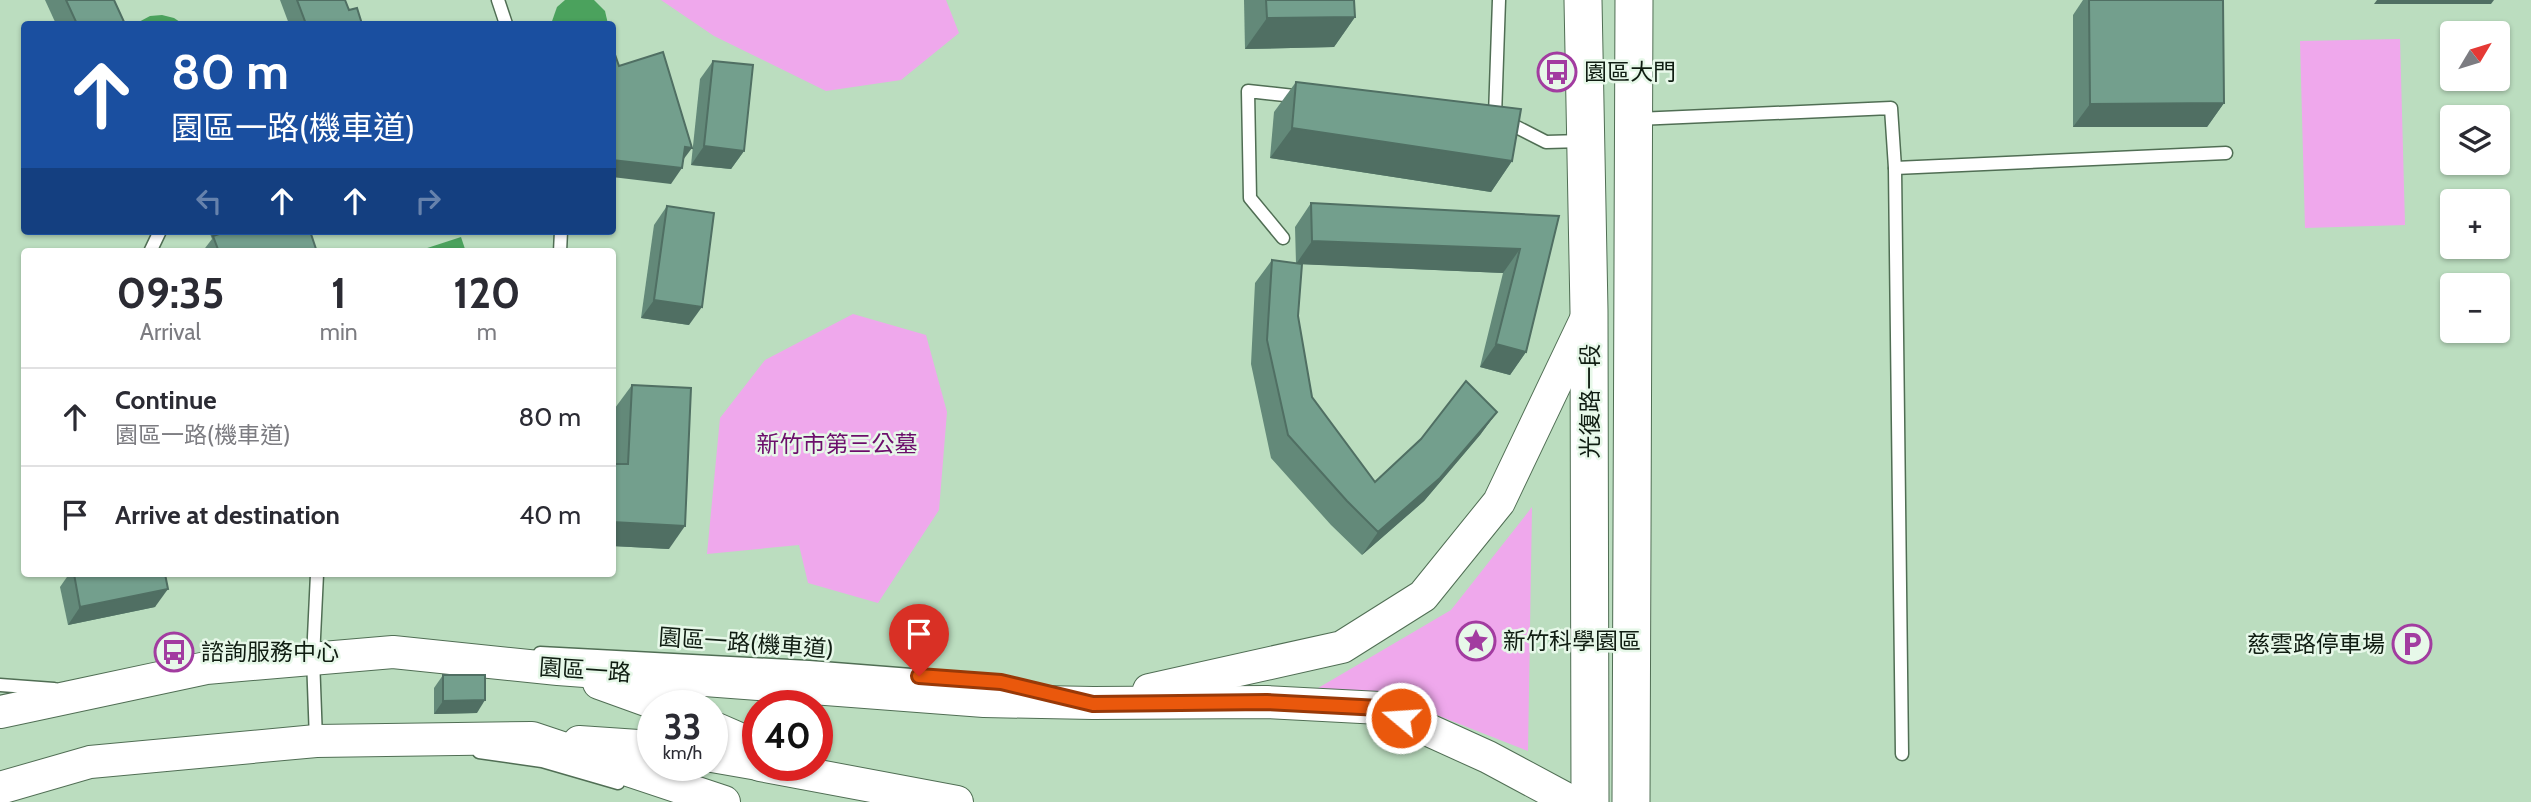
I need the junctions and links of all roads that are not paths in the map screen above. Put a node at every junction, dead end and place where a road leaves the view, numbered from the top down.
1 (498, 0) edge
2 (1499, 0) edge
3 (1583, 0) edge
4 (1634, 0) edge
5 (505, 21) edge
6 (1317, 98) edge
7 (1481, 114) edge
8 (1495, 116) junction
9 (1634, 119) junction
10 (1586, 141) junction
11 (2226, 153) dead end
12 (1895, 168) junction
13 (1283, 238) dead end
14 (1590, 312) junction
15 (317, 577) edge
16 (393, 652) junction
17 (313, 658) junction
18 (558, 669) junction
19 (0, 685) edge
20 (92, 692) junction
21 (637, 697) edge
22 (1093, 704) junction
23 (0, 712) edge
24 (533, 738) junction
25 (316, 741) junction
26 (396, 741) junction
27 (637, 746) edge
28 (1902, 754) dead end
29 (90, 762) junction
30 (833, 778) edge
31 (833, 778) edge
32 (836, 779) junction
33 (633, 787) dead end
34 (0, 788) edge
35 (659, 794) dead end
36 (3, 802) edge
37 (684, 802) edge
38 (724, 802) edge
39 (957, 802) edge
40 (1572, 802) edge
41 (1590, 802) edge
42 (1631, 802) edge

1 - 5 lane
2 - 8 lane
3 - 10 main road, 光復路一段
4 - 9 main road, 光復路一段
6 - 13 lane
7 - 8 lane
8 - 10 lane
9 - 12 lane
9 - 42 main road, 光復路一段
10 - 14 main road, 光復路一段
11 - 12 lane
12 - 28 lane
14 - 22 street
14 - 41 main road, 光復路一段
15 - 17 lane
16 - 17 street, 園區一路
16 - 18 street, 園區一路
16 - 22 lane, 園區一路(機車道)
17 - 20 street, 園區一路
17 - 25 lane
18 - 21 street
18 - 22 street, 園區一路
19 - 20 lane
20 - 23 street, 園區一路
22 - 40 street, 園區一路
24 - 26 street
24 - 27 street
24 - 38 street
25 - 26 street
25 - 29 street
26 - 33 lane
29 - 34 street
29 - 36 lane
30 - 32 street
31 - 32 street
32 - 39 street
35 - 37 lane

